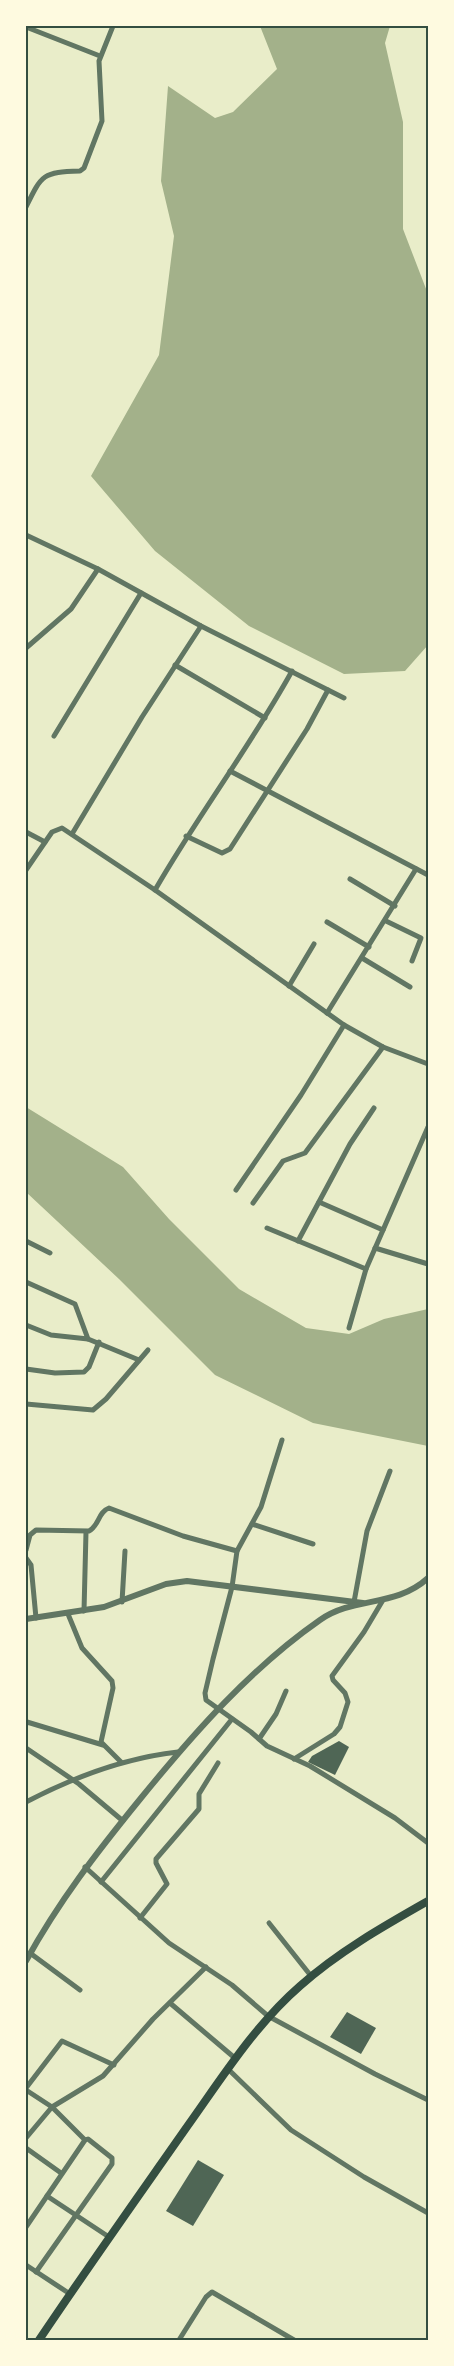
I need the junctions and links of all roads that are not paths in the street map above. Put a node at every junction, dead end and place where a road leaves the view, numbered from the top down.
1 (113, 26) edge
2 (26, 27) edge
3 (100, 57) junction
4 (26, 207) edge
5 (26, 535) edge
6 (98, 568) junction
7 (141, 593) junction
8 (201, 626) junction
9 (26, 648) edge
10 (176, 665) junction
11 (292, 671) junction
12 (328, 690) junction
13 (344, 698) dead end
14 (265, 718) junction
15 (54, 736) dead end
16 (230, 771) junction
17 (268, 791) junction
18 (26, 831) edge
19 (72, 834) junction
20 (186, 836) junction
21 (45, 842) junction
22 (416, 869) junction
23 (26, 870) edge
24 (429, 875) edge
25 (350, 879) dead end
26 (154, 890) junction
27 (395, 906) junction
28 (386, 921) junction
29 (327, 922) dead end
30 (314, 944) dead end
31 (369, 947) junction
32 (362, 958) junction
33 (412, 961) dead end
34 (289, 986) junction
35 (410, 987) dead end
36 (327, 1013) junction
37 (344, 1025) junction
38 (383, 1047) junction
39 (429, 1064) edge
40 (374, 1108) dead end
41 (429, 1127) edge
42 (427, 1136) edge
43 (236, 1190) dead end
44 (318, 1202) junction
45 (253, 1203) dead end
46 (267, 1228) dead end
47 (383, 1230) junction
48 (26, 1241) edge
49 (298, 1241) junction
50 (375, 1248) junction
51 (50, 1253) dead end
52 (429, 1264) edge
53 (366, 1269) junction
54 (26, 1282) edge
55 (26, 1325) edge
56 (350, 1328) dead end
57 (88, 1339) junction
58 (99, 1342) junction
59 (148, 1350) dead end
60 (140, 1360) junction
61 (26, 1369) edge
62 (26, 1404) edge
63 (282, 1440) dead end
64 (390, 1471) dead end
65 (252, 1524) junction
66 (86, 1532) junction
67 (313, 1544) dead end
68 (26, 1550) edge
69 (125, 1551) dead end
70 (237, 1551) junction
71 (26, 1558) edge
72 (429, 1578) edge
73 (232, 1587) junction
74 (383, 1600) junction
75 (122, 1602) junction
76 (354, 1602) junction
77 (367, 1603) junction
78 (84, 1611) junction
79 (68, 1614) junction
80 (36, 1617) junction
81 (26, 1619) edge
82 (286, 1690) dead end
83 (218, 1709) junction
84 (232, 1719) junction
85 (26, 1724) edge
86 (259, 1739) junction
87 (103, 1745) junction
88 (26, 1749) edge
89 (178, 1752) junction
90 (294, 1759) junction
91 (121, 1762) junction
92 (218, 1763) dead end
93 (71, 1779) junction
94 (26, 1802) edge
95 (123, 1821) junction
96 (429, 1843) edge
97 (85, 1867) junction
98 (101, 1882) junction
99 (429, 1901) edge
100 (140, 1918) junction
101 (269, 1923) dead end
102 (30, 1953) junction
103 (26, 1961) edge
104 (206, 1967) junction
105 (311, 1976) junction
106 (80, 1990) dead end
107 (170, 2003) junction
108 (268, 2016) junction
109 (236, 2059) junction
110 (114, 2065) junction
111 (228, 2069) junction
112 (26, 2089) edge
113 (429, 2100) edge
114 (52, 2107) junction
115 (26, 2138) edge
116 (85, 2140) junction
117 (26, 2148) edge
118 (61, 2173) junction
119 (47, 2196) junction
120 (429, 2213) edge
121 (76, 2215) junction
122 (26, 2227) edge
123 (109, 2237) junction
124 (26, 2265) edge
125 (36, 2272) junction
126 (70, 2294) junction
127 (39, 2340) edge
128 (179, 2340) edge
129 (294, 2340) edge

1 - 3 street
2 - 3 street
3 - 4 street
5 - 6 street
6 - 7 street
6 - 9 street
7 - 8 street
7 - 15 street
8 - 10 street
8 - 11 street
10 - 14 street
10 - 19 street
11 - 12 street
11 - 14 street
12 - 13 street
12 - 17 street
14 - 16 street
16 - 17 street
16 - 20 street
17 - 20 street
17 - 22 street
18 - 21 street
19 - 21 street
19 - 26 street
20 - 26 street
21 - 23 street
22 - 24 street
22 - 27 street
25 - 27 street
26 - 34 street
27 - 28 street
28 - 31 street
28 - 33 street
29 - 31 street
30 - 34 street
31 - 32 street
32 - 35 street
32 - 36 street
34 - 36 street
36 - 37 street
37 - 38 street
37 - 43 street
38 - 39 street
38 - 45 street
40 - 44 street
41 - 42 street
42 - 47 street
44 - 47 street
44 - 49 street
46 - 49 street
47 - 50 street
48 - 51 street
49 - 53 street
50 - 52 street
50 - 53 street
53 - 56 street
54 - 57 street
55 - 57 street
57 - 58 street
58 - 60 street
58 - 61 street
59 - 60 street
60 - 62 street
63 - 65 street
64 - 76 street
65 - 67 street
65 - 70 street
66 - 68 street
66 - 70 street
66 - 78 street
69 - 75 street
70 - 73 street
71 - 80 street
72 - 74 street
73 - 75 street
73 - 76 street
73 - 83 street
74 - 77 street
74 - 90 street
75 - 78 street
76 - 77 street
77 - 83 street
78 - 79 street
79 - 80 street
79 - 87 street
80 - 81 street
82 - 86 street
83 - 84 street
83 - 89 street
84 - 86 street
84 - 98 street
85 - 87 street
86 - 90 street
87 - 91 street
88 - 93 street
89 - 91 street
89 - 95 street
90 - 96 street
91 - 93 street
92 - 100 street
93 - 94 street
93 - 95 street
95 - 97 street
97 - 98 street
97 - 102 street
98 - 100 street
99 - 105 main road
100 - 104 street
101 - 105 street
102 - 103 street
102 - 106 street
104 - 107 street
104 - 108 street
105 - 108 main road
107 - 109 street
107 - 110 street
108 - 109 main road
108 - 113 street
109 - 111 main road
110 - 112 street
110 - 114 street
111 - 120 street
111 - 123 main road
112 - 114 street
114 - 115 street
114 - 116 street
116 - 118 street
116 - 121 street
117 - 118 street
118 - 119 street
119 - 121 street
119 - 122 street
121 - 123 street
121 - 125 street
123 - 126 main road
124 - 125 street
125 - 126 street
126 - 127 main road
128 - 129 street

